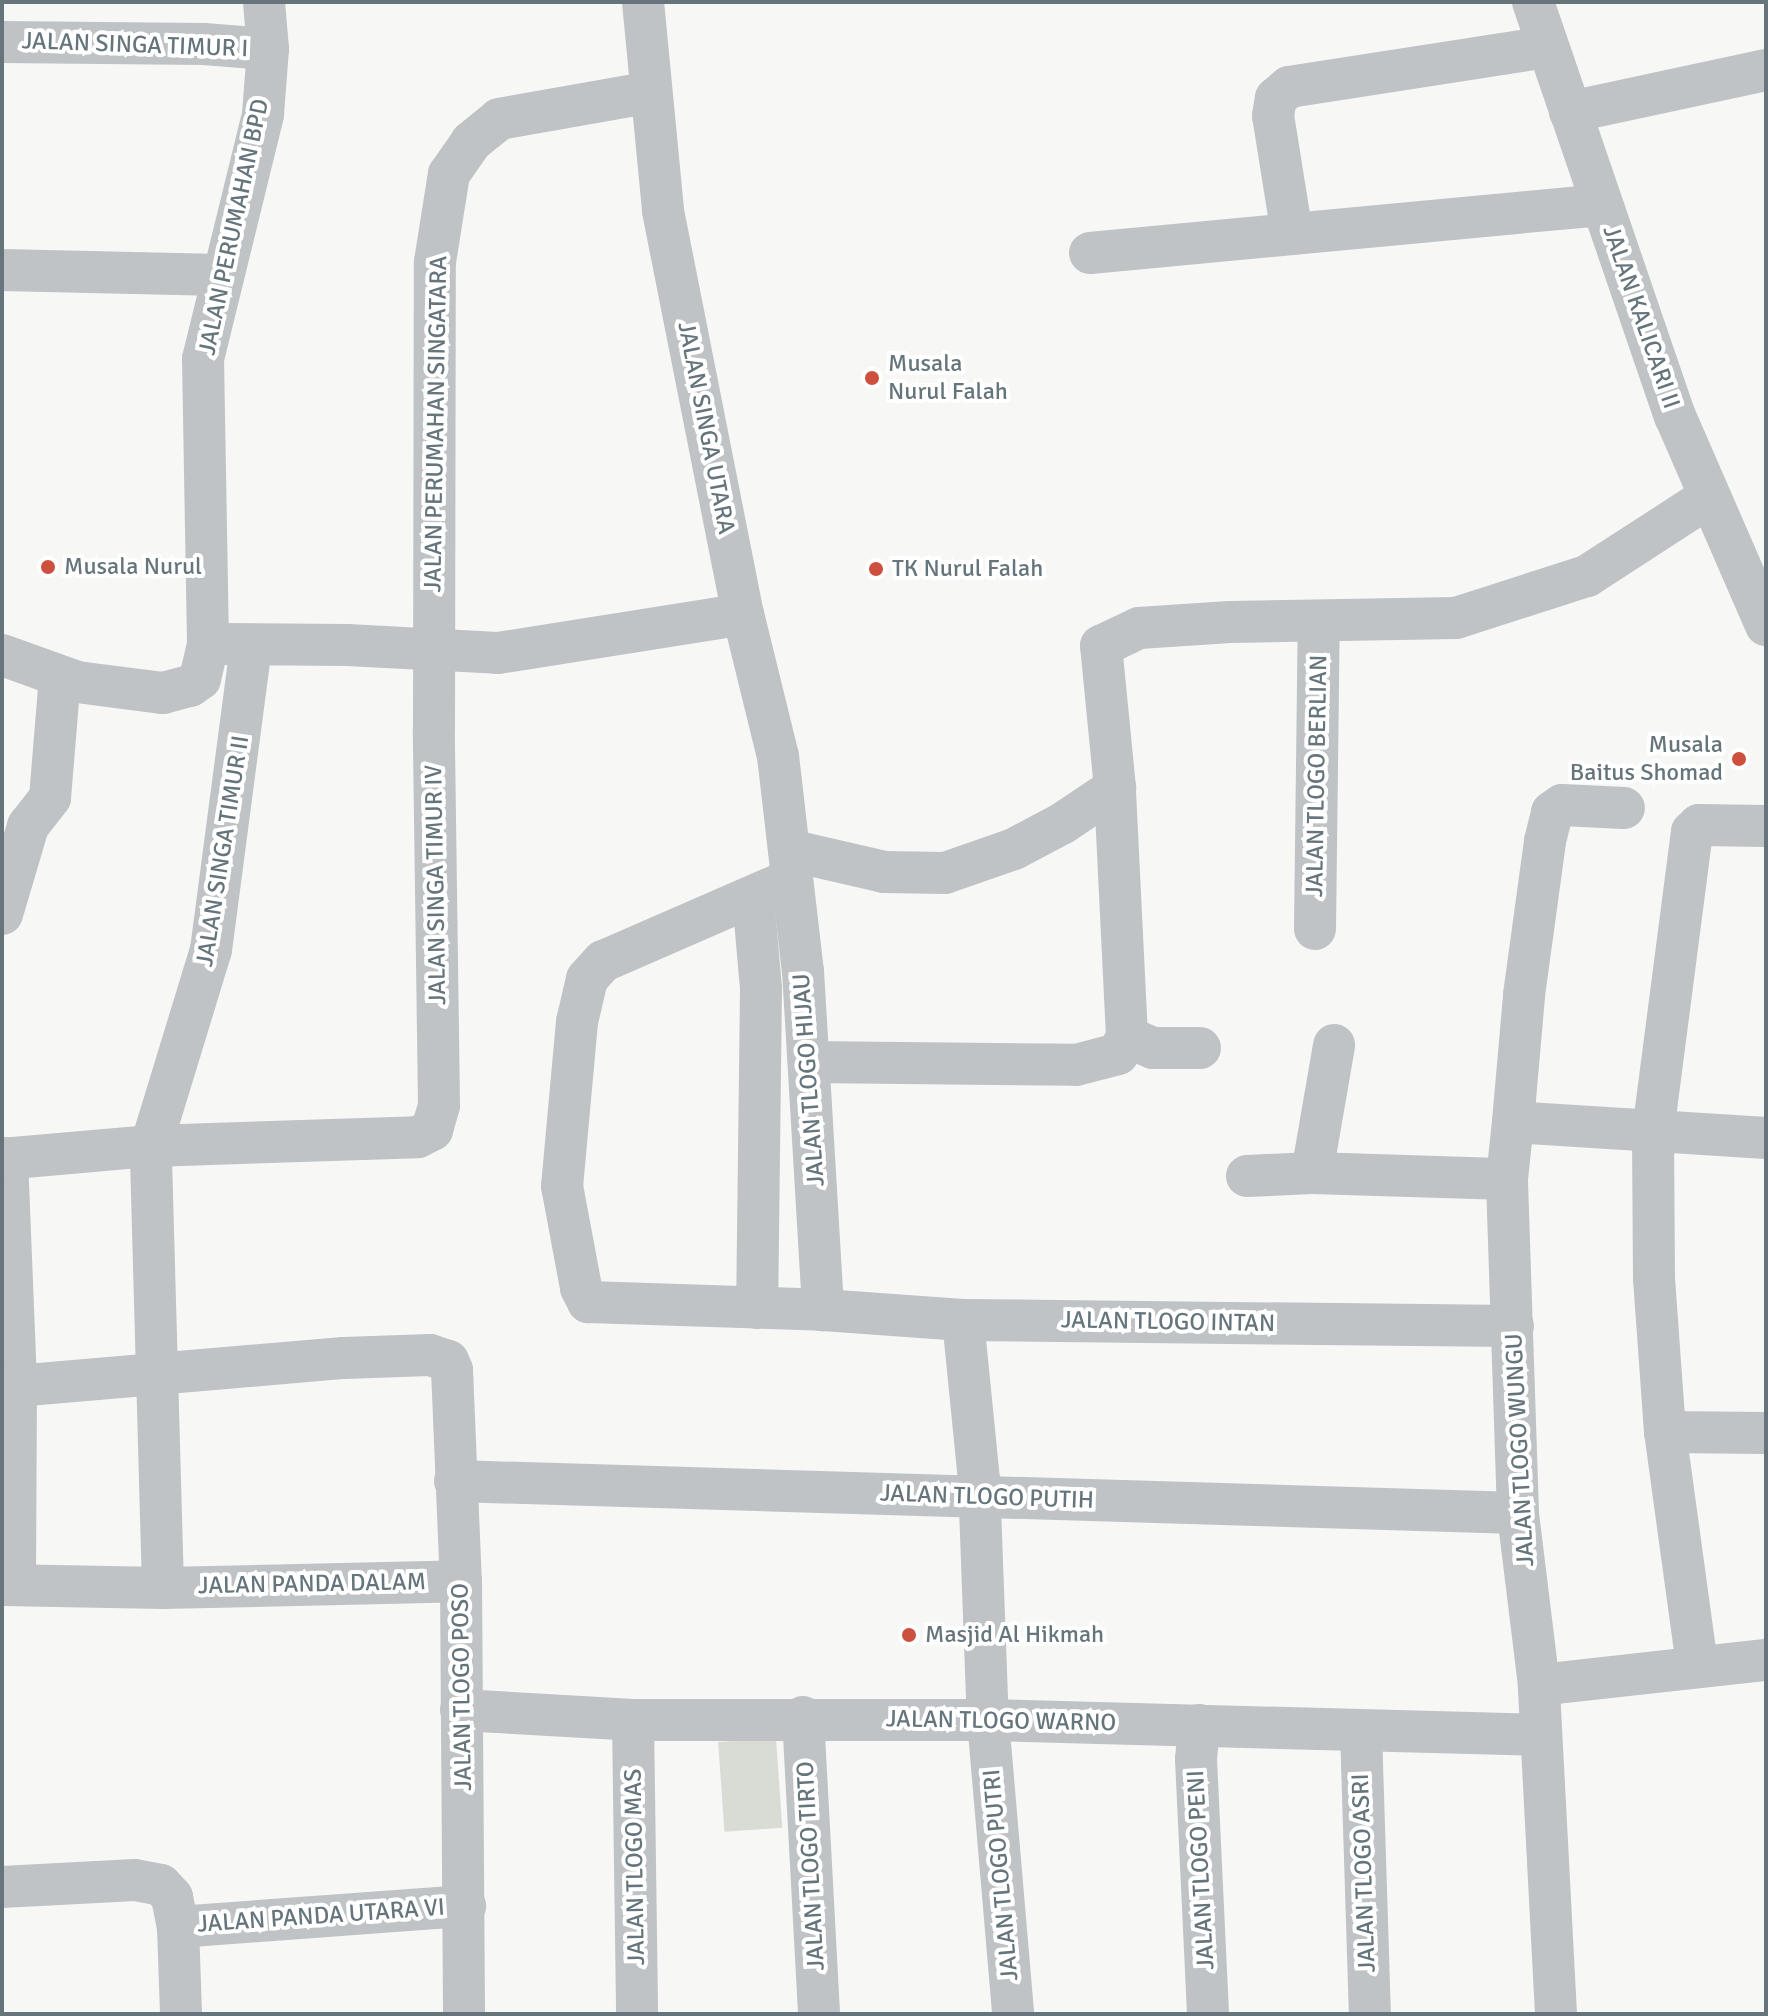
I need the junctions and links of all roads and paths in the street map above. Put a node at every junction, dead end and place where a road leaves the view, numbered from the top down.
1 (264, 2) edge
2 (643, 2) edge
3 (1533, 2) edge
4 (2, 42) edge
5 (1548, 47) junction
6 (268, 49) junction
7 (1766, 70) edge
8 (635, 95) dead end
9 (1570, 112) junction
10 (1602, 205) junction
11 (1292, 234) junction
12 (1090, 253) dead end
13 (2, 270) edge
14 (221, 275) junction
15 (1709, 497) junction
16 (743, 614) junction
17 (1319, 622) junction
18 (1766, 625) edge
19 (208, 644) junction
20 (434, 649) junction
21 (2, 655) edge
22 (249, 672) junction
23 (60, 677) junction
24 (1115, 788) junction
25 (1624, 808) dead end
26 (15, 826) edge
27 (1766, 826) edge
28 (790, 865) junction
29 (753, 897) junction
30 (2, 914) edge
31 (1315, 929) dead end
32 (1127, 1037) junction
33 (1334, 1045) dead end
34 (1200, 1048) dead end
35 (809, 1062) junction
36 (437, 1122) joint
37 (1513, 1122) junction
38 (1653, 1132) junction
39 (1766, 1138) edge
40 (151, 1146) junction
41 (5, 1158) edge
42 (1312, 1173) junction
43 (1247, 1176) dead end
44 (1507, 1179) junction
45 (757, 1308) junction
46 (823, 1310) junction
47 (963, 1320) junction
48 (1513, 1326) junction
49 (159, 1374) junction
50 (16, 1386) junction
51 (1665, 1432) junction
52 (1766, 1433) edge
53 (455, 1481) junction
54 (979, 1496) junction
55 (1518, 1513) junction
56 (461, 1581) junction
57 (9, 1585) edge
58 (163, 1588) junction
59 (1766, 1660) edge
60 (1697, 1665) junction
61 (1539, 1685) junction
62 (461, 1710) junction
63 (803, 1717) junction
64 (633, 1720) junction
65 (988, 1720) junction
66 (1199, 1725) junction
67 (1361, 1731) junction
68 (1541, 1735) junction
69 (2, 1887) edge
70 (465, 1906) junction
71 (173, 1909) junction
72 (181, 2014) edge
73 (464, 2014) edge
74 (637, 2014) edge
75 (819, 2014) edge
76 (1013, 2014) edge
77 (1208, 2014) edge
78 (1370, 2014) edge
79 (1556, 2014) edge

1 - 6 street, JALAN PERUMAHAN BPD
2 - 16 street, JALAN SINGA UTARA
3 - 5 street, JALAN KALICARI II
4 - 6 street, JALAN SINGA TIMUR I
5 - 9 street, JALAN KALICARI II
5 - 11 street
6 - 14 street, JALAN PERUMAHAN BPD
7 - 9 street
8 - 20 street, JALAN PERUMAHAN SINGATARA
9 - 10 street, JALAN KALICARI II
10 - 11 street
10 - 15 street, JALAN KALICARI II
11 - 12 street
13 - 14 street
14 - 19 street, JALAN PERUMAHAN BPD
15 - 17 street
15 - 18 street, JALAN KALICARI II
16 - 20 street
16 - 28 street, JALAN SINGA UTARA
17 - 24 street
17 - 31 street, JALAN TLOGO BERLIAN
19 - 22 street
19 - 23 street, JALAN PERUMAHAN BPD
20 - 22 street
20 - 36 street, JALAN SINGA TIMUR IV
21 - 23 street
22 - 40 street, JALAN SINGA TIMUR II
23 - 26 street
24 - 28 street
24 - 32 street
25 - 37 street, JALAN TLOGO WUNGU
26 - 30 street
27 - 38 street
28 - 29 street
28 - 35 street, JALAN TLOGO HIJAU
29 - 45 street
29 - 45 street, JALAN TLOGO INTAN
32 - 34 street
32 - 35 street
33 - 42 street
35 - 46 street, JALAN TLOGO HIJAU
36 - 40 street, JALAN PANDA DALAM
37 - 38 street
37 - 44 street, JALAN TLOGO WUNGU
38 - 39 street
38 - 51 street
40 - 41 street, JALAN PANDA DALAM
40 - 49 street, JALAN PANDA DALAM
41 - 50 street, JALAN PANDA DALAM
42 - 43 street
42 - 44 street
44 - 48 street, JALAN TLOGO WUNGU
45 - 46 street, JALAN TLOGO INTAN
46 - 47 street, JALAN TLOGO INTAN
47 - 48 street, JALAN TLOGO INTAN
47 - 54 street, JALAN TLOGO PUTRI
48 - 55 street, JALAN TLOGO WUNGU
49 - 50 street
49 - 53 street, JALAN TLOGO POSO
49 - 58 street, JALAN PANDA DALAM
50 - 57 street, JALAN PANDA DALAM
51 - 52 street
51 - 60 street
53 - 54 street, JALAN TLOGO PUTIH
53 - 56 street, JALAN TLOGO POSO
54 - 55 street, JALAN TLOGO PUTIH
54 - 65 street, JALAN TLOGO PUTRI
55 - 61 street, JALAN TLOGO WUNGU
56 - 58 street, JALAN PANDA DALAM
56 - 62 street, JALAN TLOGO POSO
57 - 58 street, JALAN PANDA DALAM
59 - 60 street
60 - 61 street
61 - 68 street, JALAN TLOGO WUNGU
62 - 64 street, JALAN TLOGO WARNO
62 - 70 street, JALAN TLOGO POSO
63 - 64 street, JALAN TLOGO WARNO
63 - 65 street, JALAN TLOGO WARNO
63 - 75 street, JALAN TLOGO TIRTO
64 - 74 street, JALAN TLOGO MAS
65 - 66 street, JALAN TLOGO WARNO
65 - 76 street, JALAN TLOGO PUTRI
66 - 67 street, JALAN TLOGO WARNO
66 - 77 street, JALAN TLOGO PENI
67 - 68 street, JALAN TLOGO WARNO
67 - 78 street, JALAN TLOGO ASRI
68 - 79 street, JALAN TLOGO WUNGU
69 - 71 street
70 - 71 street, JALAN PANDA UTARA VI
70 - 73 street, JALAN TLOGO POSO
71 - 72 street

